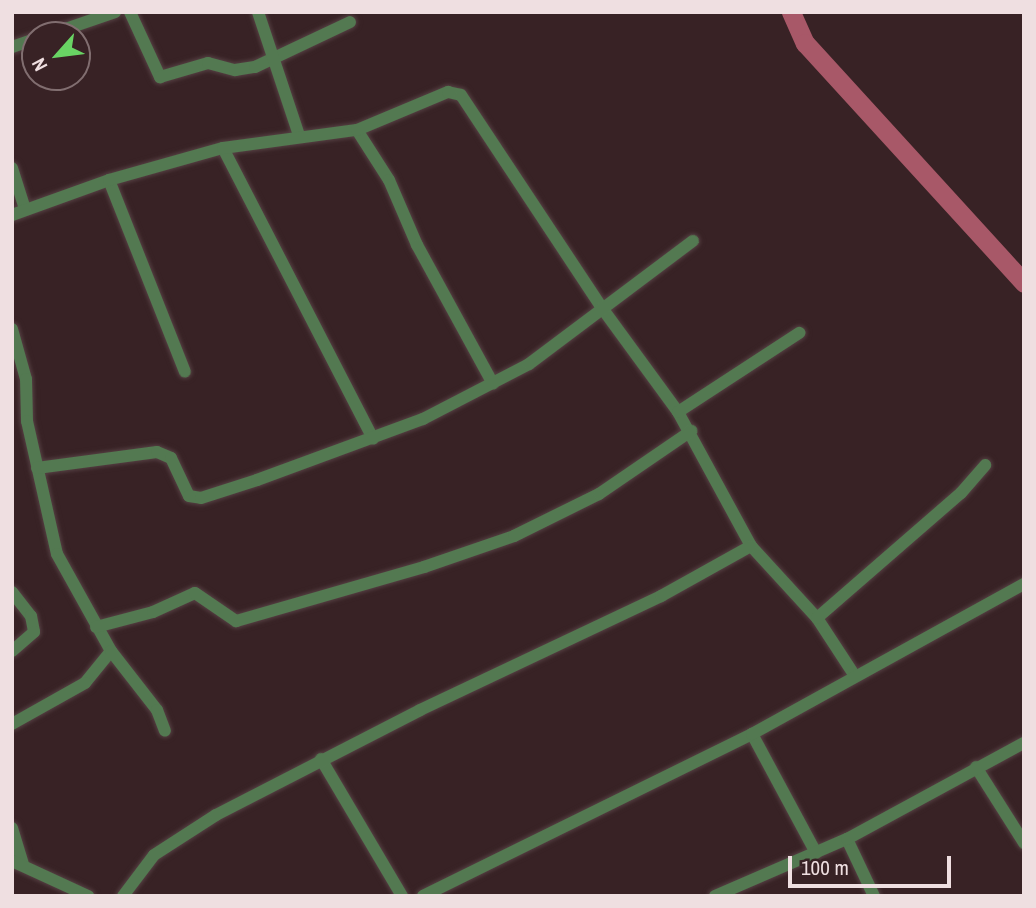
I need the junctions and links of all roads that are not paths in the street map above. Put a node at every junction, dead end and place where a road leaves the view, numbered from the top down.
1 (115, 12) edge
2 (130, 12) edge
3 (258, 12) edge
4 (89, 21) edge
5 (350, 22) dead end
6 (271, 56) junction
7 (357, 130) junction
8 (299, 135) junction
9 (223, 148) junction
10 (12, 168) edge
11 (109, 180) junction
12 (25, 209) junction
13 (12, 215) edge
14 (693, 241) dead end
15 (602, 308) junction
16 (12, 329) edge
17 (799, 333) dead end
18 (185, 372) dead end
19 (493, 383) junction
20 (678, 412) junction
21 (691, 432) junction
22 (373, 439) junction
23 (985, 465) dead end
24 (37, 468) junction
25 (751, 546) junction
26 (1024, 584) edge
27 (12, 592) edge
28 (817, 618) junction
29 (96, 627) junction
30 (111, 650) junction
31 (12, 651) edge
32 (855, 676) junction
33 (12, 724) edge
34 (165, 730) dead end
35 (752, 734) junction
36 (1024, 743) edge
37 (321, 759) junction
38 (976, 767) junction
39 (12, 828) edge
40 (847, 839) junction
41 (1024, 843) edge
42 (816, 853) junction
43 (18, 862) edge
44 (63, 884) junction
45 (723, 895) edge
46 (57, 896) edge
47 (88, 896) edge
48 (123, 896) edge
49 (402, 896) edge
50 (423, 896) edge
51 (874, 896) edge

1 - 4 street
2 - 6 street
3 - 6 street
5 - 6 street
6 - 8 street
7 - 8 street
7 - 15 street
7 - 19 street
8 - 9 street
9 - 11 street
9 - 22 street
10 - 12 street
11 - 12 street
11 - 18 street
12 - 13 street
14 - 15 street
15 - 19 street
15 - 20 street
16 - 24 street
17 - 20 street
19 - 22 street
20 - 21 street
21 - 25 street
21 - 29 street
22 - 24 street
23 - 28 street
24 - 29 street
25 - 28 street
25 - 37 street
26 - 32 street
27 - 31 street
28 - 32 street
29 - 30 street
30 - 33 street
30 - 34 street
32 - 35 street
35 - 42 street
35 - 50 street
36 - 38 street
37 - 48 street
37 - 49 street
38 - 40 street
38 - 41 street
39 - 43 street
40 - 42 street
40 - 51 street
42 - 45 street
43 - 44 street
44 - 46 street
44 - 47 street

